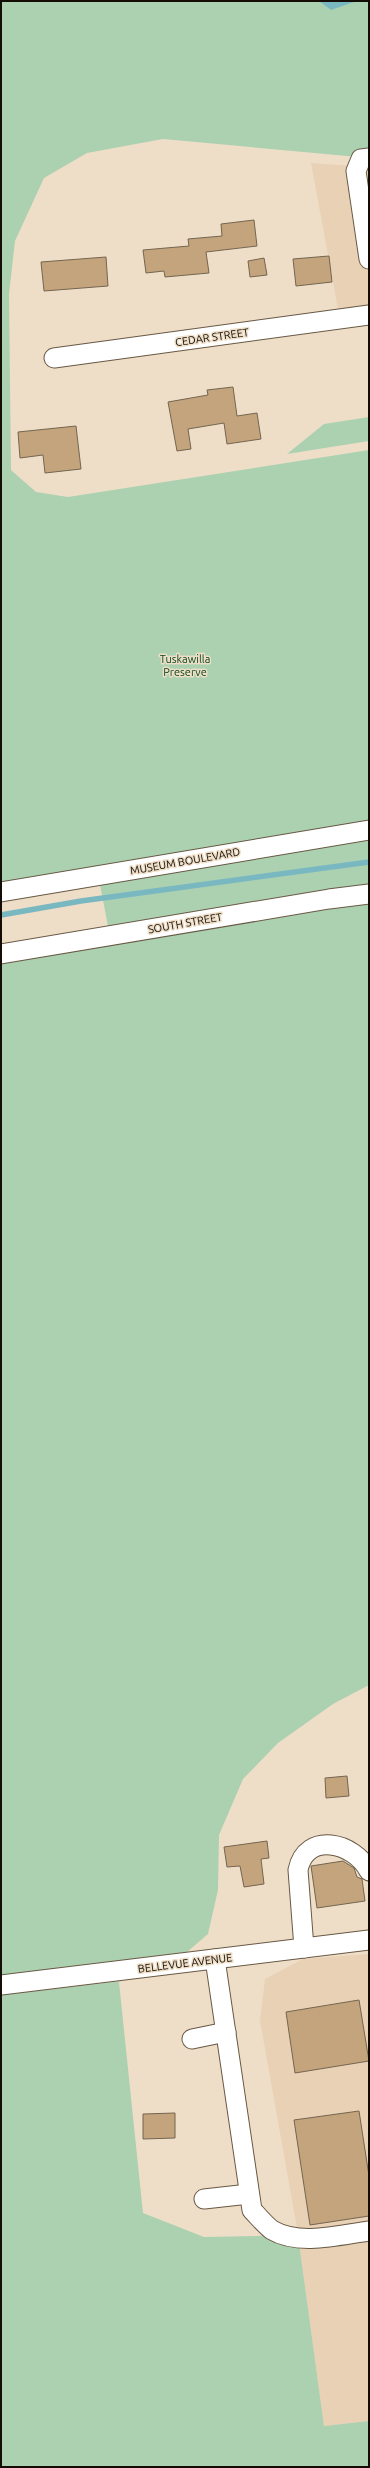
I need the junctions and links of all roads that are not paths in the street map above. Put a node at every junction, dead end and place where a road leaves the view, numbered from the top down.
1 (369, 158) edge
2 (369, 259) edge
3 (369, 315) edge
4 (54, 358) dead end
5 (369, 830) edge
6 (1, 892) edge
7 (369, 894) edge
8 (1, 954) edge
9 (369, 1870) edge
10 (369, 1940) edge
11 (304, 1948) junction
12 (215, 1959) junction
13 (1, 1985) edge
14 (226, 2032) junction
15 (192, 2039) dead end
16 (249, 2194) junction
17 (204, 2199) dead end
18 (369, 2231) edge

1 - 2 street
3 - 4 street, CEDAR STREET
5 - 6 street, MUSEUM BOULEVARD
7 - 8 street, SOUTH STREET
9 - 11 street
10 - 11 street, BELLEVUE AVENUE
11 - 12 street, BELLEVUE AVENUE
12 - 13 street, BELLEVUE AVENUE
12 - 14 street
14 - 15 street
14 - 16 street
16 - 17 street
16 - 18 street

